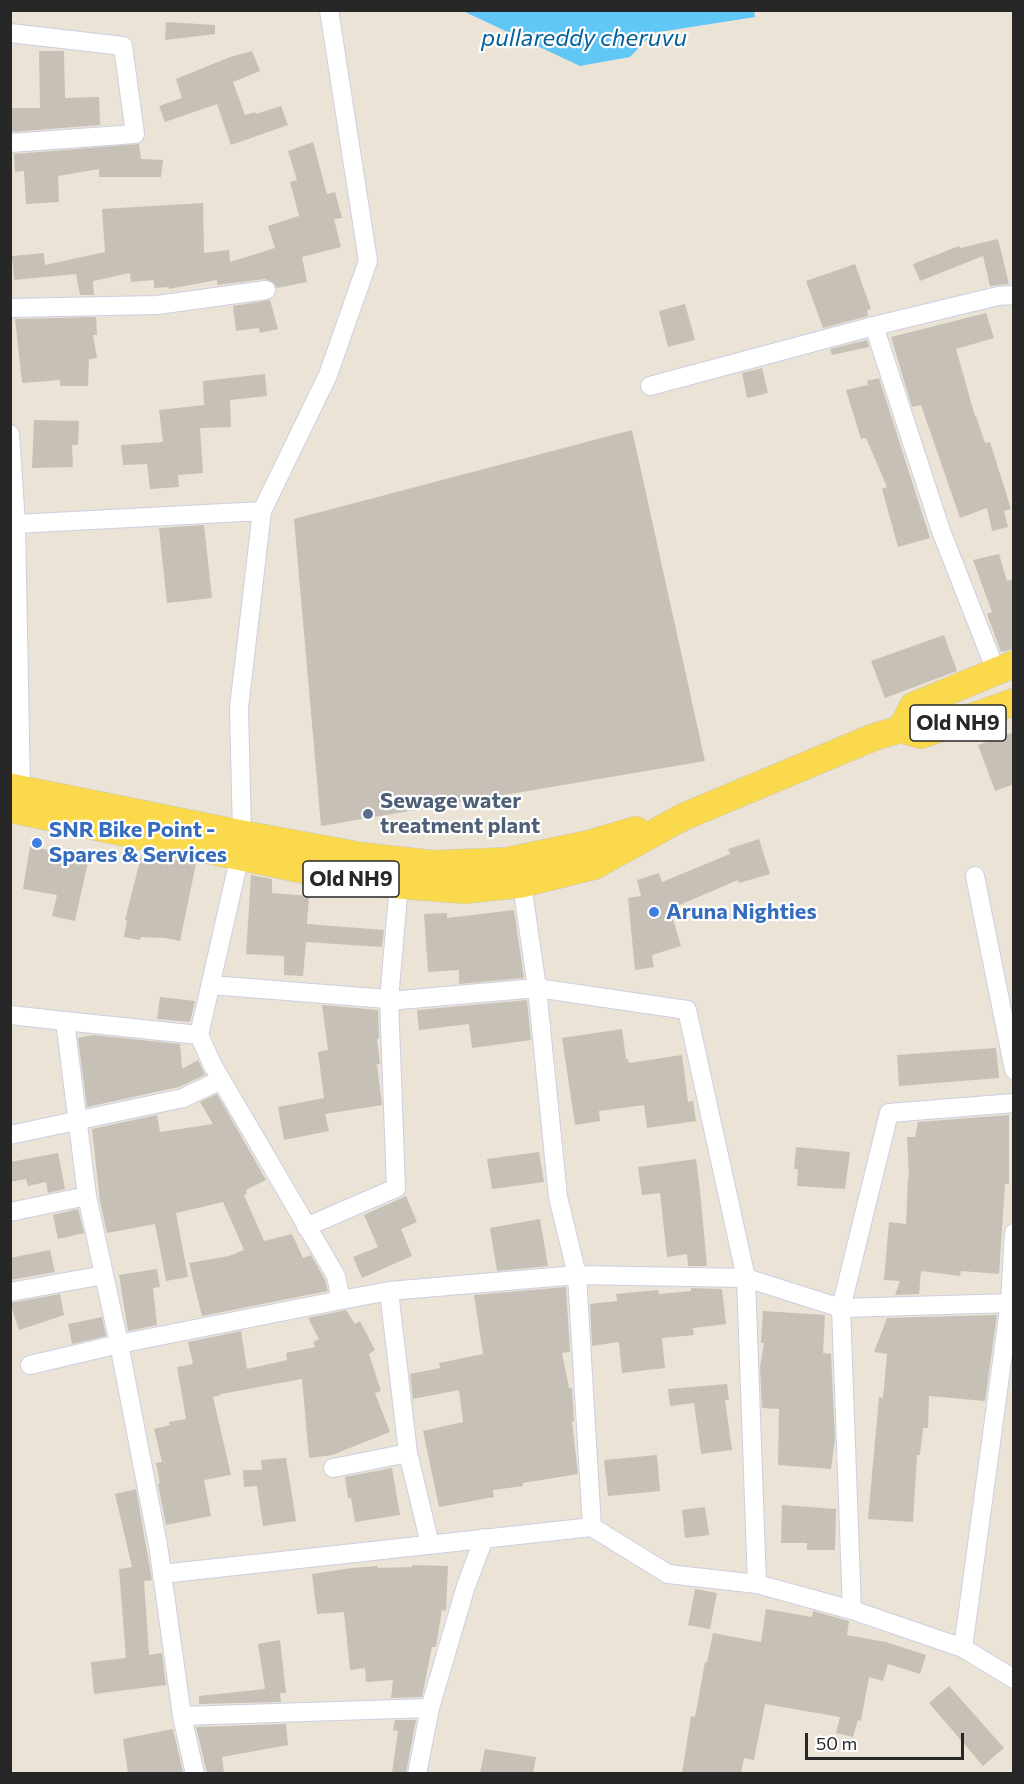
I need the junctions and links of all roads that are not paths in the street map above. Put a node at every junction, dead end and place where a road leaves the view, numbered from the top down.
1 (330, 10) edge
2 (10, 33) edge
3 (10, 143) edge
4 (266, 290) dead end
5 (1014, 295) edge
6 (10, 308) edge
7 (874, 327) junction
8 (650, 386) dead end
9 (10, 434) edge
10 (262, 511) junction
11 (16, 524) junction
12 (1005, 668) edge
13 (1014, 702) edge
14 (901, 729) junction
15 (14, 795) edge
16 (689, 814) junction
17 (241, 845) junction
18 (975, 876) dead end
19 (522, 884) junction
20 (399, 885) junction
21 (211, 985) junction
22 (537, 988) junction
23 (389, 999) junction
24 (10, 1015) edge
25 (65, 1021) junction
26 (200, 1035) junction
27 (1014, 1070) edge
28 (221, 1080) junction
29 (1014, 1103) edge
30 (77, 1121) junction
31 (10, 1135) edge
32 (87, 1196) junction
33 (10, 1212) edge
34 (306, 1227) junction
35 (1014, 1233) edge
36 (104, 1275) junction
37 (577, 1275) junction
38 (746, 1278) junction
39 (389, 1291) junction
40 (10, 1292) edge
41 (341, 1300) junction
42 (1012, 1303) edge
43 (841, 1308) junction
44 (119, 1344) junction
45 (30, 1365) dead end
46 (408, 1453) junction
47 (333, 1468) dead end
48 (592, 1527) junction
49 (484, 1539) junction
50 (430, 1544) junction
51 (162, 1574) junction
52 (757, 1584) junction
53 (852, 1610) junction
54 (963, 1648) junction
55 (1014, 1679) edge
56 (430, 1708) junction
57 (182, 1716) junction
58 (195, 1773) edge
59 (417, 1773) edge

1 - 10 street
2 - 3 street
4 - 6 street
5 - 7 street
7 - 8 street
7 - 12 street
9 - 11 street
10 - 11 street
10 - 17 street
11 - 15 street
12 - 14 main road
13 - 14 main road, Old NH9
14 - 16 main road, Old NH9
15 - 17 main road, Old NH9
16 - 17 main road, Old NH9
16 - 19 main road, Old NH9
17 - 20 main road, Old NH9
17 - 21 street
18 - 27 street
19 - 20 main road, Old NH9
19 - 22 street
20 - 23 street
21 - 23 street
21 - 26 street
22 - 23 street
22 - 37 street
22 - 38 street
23 - 34 street
24 - 25 street
25 - 26 street
25 - 30 street
26 - 28 street
28 - 30 street
28 - 34 street
29 - 43 street
30 - 31 street
30 - 32 street
32 - 33 street
32 - 36 street
34 - 41 street
35 - 42 street
36 - 40 street
36 - 44 street
37 - 38 street
37 - 39 street
37 - 48 street
38 - 43 street
38 - 52 street
39 - 41 street
39 - 46 street
41 - 44 street
42 - 43 street
42 - 54 street
43 - 53 street
44 - 45 street
44 - 51 street
46 - 47 street
46 - 50 street
48 - 49 street
48 - 52 street
49 - 50 street
49 - 56 street
50 - 51 street
51 - 57 street
52 - 53 street
53 - 54 street
54 - 55 street
56 - 57 street
56 - 59 street
57 - 58 street

